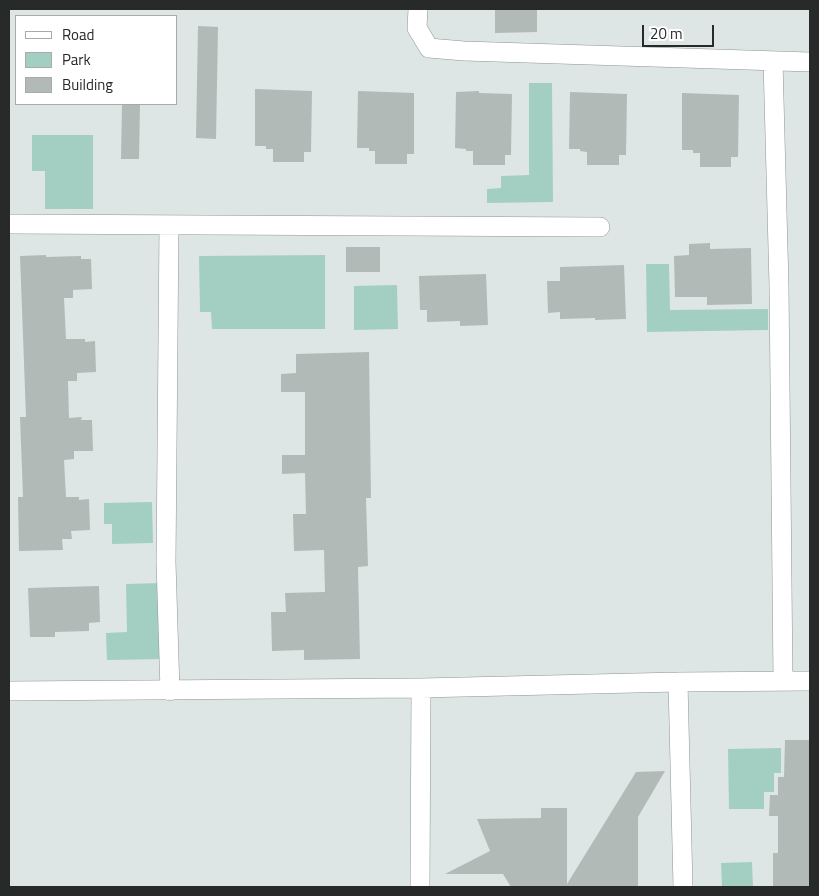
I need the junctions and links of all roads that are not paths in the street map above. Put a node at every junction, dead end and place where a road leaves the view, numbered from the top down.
1 (418, 9) edge
2 (774, 61) junction
3 (810, 62) edge
4 (9, 224) edge
5 (169, 225) junction
6 (600, 227) dead end
7 (783, 681) junction
8 (810, 681) edge
9 (678, 682) junction
10 (421, 688) junction
11 (9, 691) edge
12 (170, 691) junction
13 (420, 887) edge
14 (683, 887) edge

1 - 2 street
2 - 3 street
2 - 7 street
4 - 5 street
5 - 6 street
5 - 12 street
7 - 8 street
7 - 9 street
9 - 10 street
9 - 14 street
10 - 12 street
10 - 13 street
11 - 12 street

